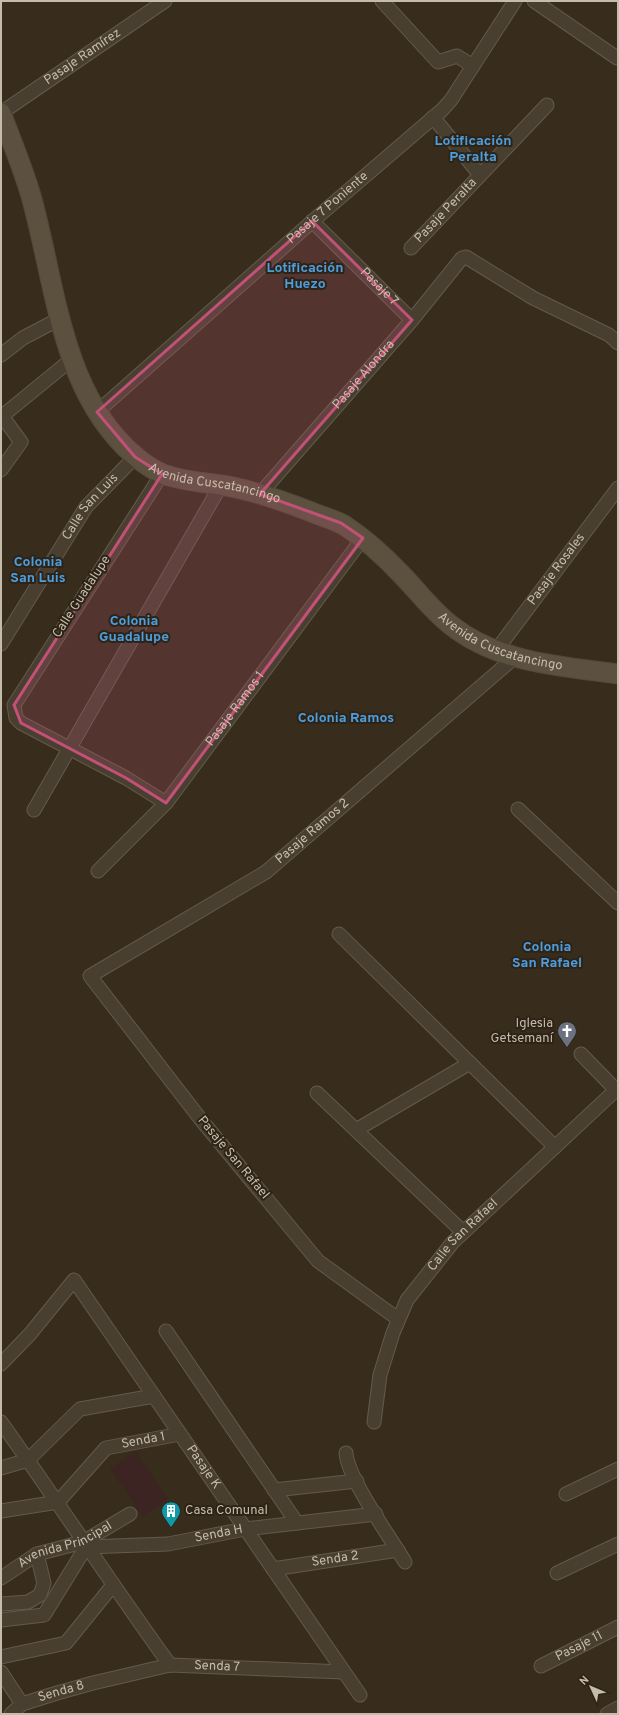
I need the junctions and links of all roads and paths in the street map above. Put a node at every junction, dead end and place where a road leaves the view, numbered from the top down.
1 (164, 1) edge
2 (382, 1) edge
3 (515, 1) edge
4 (534, 1) edge
5 (618, 57) edge
6 (473, 66) junction
7 (547, 105) dead end
8 (1, 113) edge
9 (433, 117) junction
10 (480, 176) junction
11 (312, 221) junction
12 (411, 248) dead end
13 (61, 318) junction
14 (412, 320) junction
15 (618, 343) edge
16 (1, 355) edge
17 (72, 358) junction
18 (97, 412) junction
19 (2, 417) edge
20 (135, 457) junction
21 (1, 470) edge
22 (162, 474) junction
23 (221, 485) junction
24 (618, 488) edge
25 (260, 494) junction
26 (363, 538) junction
27 (1, 644) edge
28 (495, 652) junction
29 (515, 658) junction
30 (618, 674) edge
31 (69, 749) junction
32 (166, 803) junction
33 (518, 809) dead end
34 (34, 810) dead end
35 (98, 871) dead end
36 (618, 903) edge
37 (339, 934) dead end
38 (90, 976) joint
39 (581, 1054) dead end
40 (470, 1064) junction
41 (617, 1089) edge
42 (317, 1093) dead end
43 (356, 1130) junction
44 (555, 1147) junction
45 (463, 1232) junction
46 (398, 1319) junction
47 (166, 1331) dead end
48 (1, 1364) edge
49 (154, 1396) junction
50 (1, 1422) edge
51 (374, 1422) dead end
52 (180, 1434) junction
53 (346, 1452) dead end
54 (28, 1460) junction
55 (1, 1468) edge
56 (618, 1469) edge
57 (357, 1481) junction
58 (274, 1490) junction
59 (566, 1494) dead end
60 (58, 1502) junction
61 (1, 1511) edge
62 (130, 1514) dead end
63 (376, 1514) junction
64 (297, 1523) junction
65 (245, 1529) junction
66 (85, 1544) junction
67 (618, 1544) edge
68 (398, 1550) junction
69 (37, 1554) junction
70 (405, 1562) dead end
71 (273, 1569) junction
72 (557, 1573) dead end
73 (1, 1578) edge
74 (113, 1586) junction
75 (1, 1604) edge
76 (1, 1620) edge
77 (618, 1627) edge
78 (1, 1657) edge
79 (170, 1665) junction
80 (542, 1666) dead end
81 (1, 1672) edge
82 (344, 1672) junction
83 (93, 1683) joint
84 (360, 1695) dead end
85 (22, 1704) junction
86 (618, 1708) edge
87 (11, 1714) edge
88 (607, 1714) edge

1 - 8 street, Pasaje Ramírez
2 - 6 street
3 - 6 street
4 - 5 street
6 - 9 street, Pasaje 7 Poniente
7 - 10 street, Pasaje Peralta
8 - 13 street, Avenida Cuscatancingo
9 - 10 street
9 - 11 street, Pasaje 7 Poniente
10 - 12 street, Pasaje Peralta
11 - 14 street, Pasaje 7
11 - 18 street, Pasaje 7 Poniente
13 - 16 street
13 - 17 street, Avenida Cuscatancingo
14 - 15 street, Pasaje Alondra
14 - 25 street, Pasaje Alondra
17 - 18 street, Avenida Cuscatancingo
17 - 19 street
18 - 20 street, Avenida Cuscatancingo
19 - 21 street
20 - 22 street, Avenida Cuscatancingo
20 - 27 street, Calle San Luis
22 - 23 street, Avenida Cuscatancingo
22 - 31 street, Calle Guadalupe
23 - 25 street, Avenida Cuscatancingo
23 - 31 street
24 - 28 street, Pasaje Rosales
25 - 26 street, Avenida Cuscatancingo
26 - 28 street, Avenida Cuscatancingo
26 - 32 street, Pasaje Ramos 1
28 - 29 street, Avenida Cuscatancingo
29 - 30 street, Avenida Cuscatancingo
29 - 38 street, Pasaje Ramos 2
31 - 32 street
31 - 34 street
32 - 35 street, Pasaje Ramos 1
33 - 36 street
37 - 40 street
38 - 46 street, Pasaje San Rafael
39 - 41 street
40 - 43 street
40 - 44 street
41 - 44 street, Calle San Rafael
42 - 43 street
43 - 45 street
44 - 45 street, Calle San Rafael
45 - 46 street, Calle San Rafael
46 - 51 street, Calle San Rafael
47 - 58 street
48 - 49 street, Pasaje K
49 - 52 street, Pasaje K
49 - 54 street
50 - 54 street
52 - 60 street, Senda 1
52 - 65 street, Pasaje K
53 - 57 street
54 - 55 street
54 - 60 street
56 - 59 street
57 - 58 street
57 - 63 street
58 - 64 street
60 - 61 street
60 - 66 street
62 - 66 street, Avenida Principal
63 - 64 street, Senda H
63 - 68 street
64 - 65 street, Senda H
65 - 66 street, Senda H
65 - 71 street, Pasaje K
66 - 69 street, Avenida Principal
66 - 74 street
66 - 76 street
67 - 72 street
68 - 70 street
68 - 71 street, Senda 2
69 - 73 street, Avenida Principal
69 - 75 street
71 - 82 street, Pasaje K
74 - 78 street
74 - 79 street
77 - 80 street, Pasaje 11
79 - 82 street, Senda 7
79 - 83 street, Senda 7
81 - 85 street
82 - 84 street, Pasaje K
83 - 85 street, Senda 8
85 - 87 street, Senda 8
86 - 88 street

